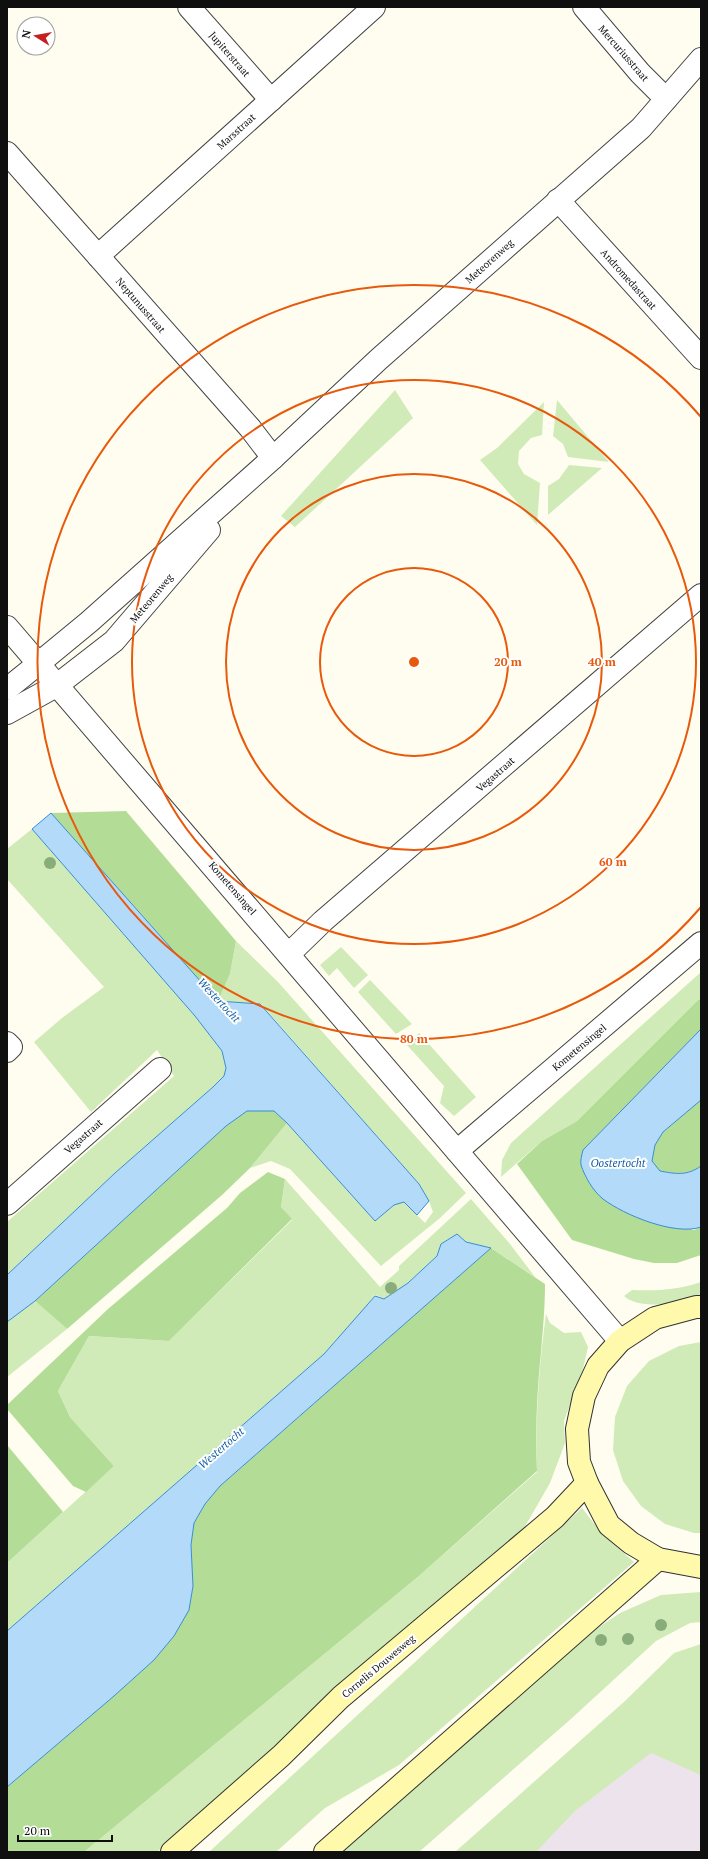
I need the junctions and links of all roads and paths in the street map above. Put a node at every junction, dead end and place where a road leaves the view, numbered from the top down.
1 (190, 7) edge
2 (374, 7) edge
3 (584, 7) edge
4 (701, 59) edge
5 (666, 98) junction
6 (271, 100) junction
7 (7, 153) edge
8 (558, 200) junction
9 (98, 256) junction
10 (701, 358) edge
11 (273, 458) junction
12 (701, 595) edge
13 (7, 627) edge
14 (38, 664) junction
15 (56, 686) junction
16 (7, 689) edge
17 (7, 713) edge
18 (701, 943) edge
19 (289, 954) junction
20 (7, 1043) edge
21 (7, 1051) edge
22 (160, 1069) dead end
23 (457, 1151) junction
24 (7, 1204) edge
25 (701, 1307) edge
26 (620, 1341) junction
27 (587, 1483) junction
28 (658, 1559) junction
29 (701, 1567) edge
30 (172, 1852) edge
31 (325, 1852) edge

1 - 6 street, Jupiterstraat
2 - 6 street, Marsstraat
3 - 5 street, Mercuriusstraat
4 - 5 street, Meteorenweg
5 - 8 street, Meteorenweg
6 - 9 street, Marsstraat
7 - 9 street, Neptunusstraat
8 - 10 street, Andromedastraat
8 - 11 street, Meteorenweg
9 - 11 street, Neptunusstraat
11 - 14 street, Meteorenweg
11 - 15 street, Meteorenweg
12 - 19 street, Vegastraat
13 - 14 street, Kometensingel
14 - 15 street, Kometensingel
14 - 16 street, Meteorenweg
15 - 17 street, Meteorenweg
15 - 19 street, Kometensingel
18 - 23 street, Kometensingel
19 - 23 street, Kometensingel
20 - 21 street
22 - 24 street, Vegastraat
23 - 26 street, Kometensingel
25 - 26 main road
26 - 27 main road
27 - 28 main road
27 - 30 main road, Cornelis Douwesweg
28 - 29 main road
28 - 31 main road

